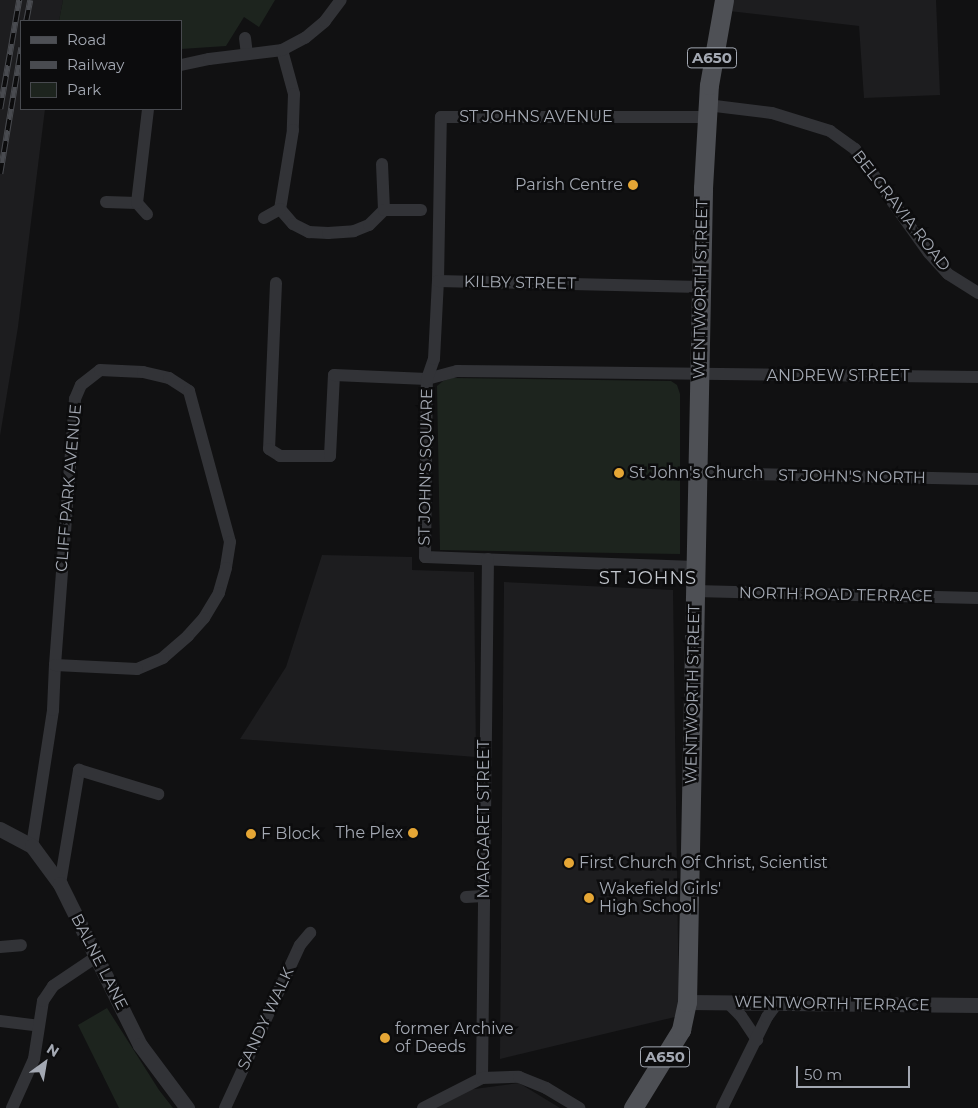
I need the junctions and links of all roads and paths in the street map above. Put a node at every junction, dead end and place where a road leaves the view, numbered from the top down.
1 (342, 0) edge
2 (724, 0) edge
3 (246, 38) dead end
4 (282, 50) junction
5 (246, 54) junction
6 (182, 65) edge
7 (148, 110) edge
8 (706, 111) junction
9 (382, 164) dead end
10 (106, 202) dead end
11 (137, 204) junction
12 (280, 210) junction
13 (384, 210) junction
14 (421, 210) dead end
15 (147, 214) dead end
16 (264, 218) dead end
17 (438, 282) junction
18 (276, 283) dead end
19 (700, 287) junction
20 (978, 293) edge
21 (698, 376) junction
22 (978, 377) edge
23 (427, 379) junction
24 (697, 473) junction
25 (978, 479) edge
26 (488, 559) junction
27 (695, 567) junction
28 (694, 591) junction
29 (978, 598) edge
30 (54, 666) junction
31 (158, 794) dead end
32 (0, 829) edge
33 (32, 846) junction
34 (60, 884) junction
35 (484, 896) junction
36 (466, 897) dead end
37 (310, 933) dead end
38 (21, 945) dead end
39 (0, 947) edge
40 (96, 957) junction
41 (687, 1002) junction
42 (727, 1002) junction
43 (777, 1003) junction
44 (978, 1005) edge
45 (0, 1021) edge
46 (38, 1026) junction
47 (757, 1040) junction
48 (482, 1078) junction
49 (12, 1108) edge
50 (187, 1108) edge
51 (225, 1108) edge
52 (423, 1108) edge
53 (579, 1108) edge
54 (633, 1108) edge
55 (722, 1108) edge

1 - 4 street
2 - 8 main road, A650
3 - 5 street
4 - 5 street
4 - 12 street
5 - 6 street
7 - 11 street
8 - 17 street, ST JOHNS AVENUE
8 - 19 main road, WENTWORTH STREET / A650
8 - 20 street, BELGRAVIA ROAD
9 - 13 street
10 - 11 street
11 - 15 street
12 - 13 street
12 - 16 street
13 - 14 street
17 - 19 street, KILBY STREET
17 - 23 street
18 - 23 street
19 - 21 main road, WENTWORTH STREET / A650
21 - 22 street, ANDREW STREET
21 - 23 street, ST JOHN'S SQUARE
21 - 24 main road, WENTWORTH STREET / A650
23 - 26 street, ST JOHN'S SQUARE
24 - 25 street, ST JOHN'S NORTH
24 - 27 main road, WENTWORTH STREET / A650
26 - 27 street, ST JOHN'S SQUARE
26 - 35 street, MARGARET STREET
27 - 28 main road, WENTWORTH STREET / A650
28 - 29 street, NORTH ROAD TERRACE
28 - 41 main road, WENTWORTH STREET / A650
30 - 30 street, CLIFF PARK AVENUE
30 - 33 street, CLIFF PARK AVENUE
31 - 34 street
32 - 33 street, BALNE LANE
33 - 34 street, BALNE LANE
34 - 40 street, BALNE LANE
35 - 36 street
35 - 48 street, MARGARET STREET
37 - 51 street, SANDY WALK
38 - 39 street
40 - 46 street
40 - 50 street, BALNE LANE
41 - 42 street, WENTWORTH TERRACE
41 - 54 main road, A650
42 - 43 street, WENTWORTH TERRACE
42 - 47 street
43 - 44 street, WENTWORTH TERRACE
43 - 47 street
45 - 46 street
46 - 49 street
47 - 55 street
48 - 52 street
48 - 53 street

